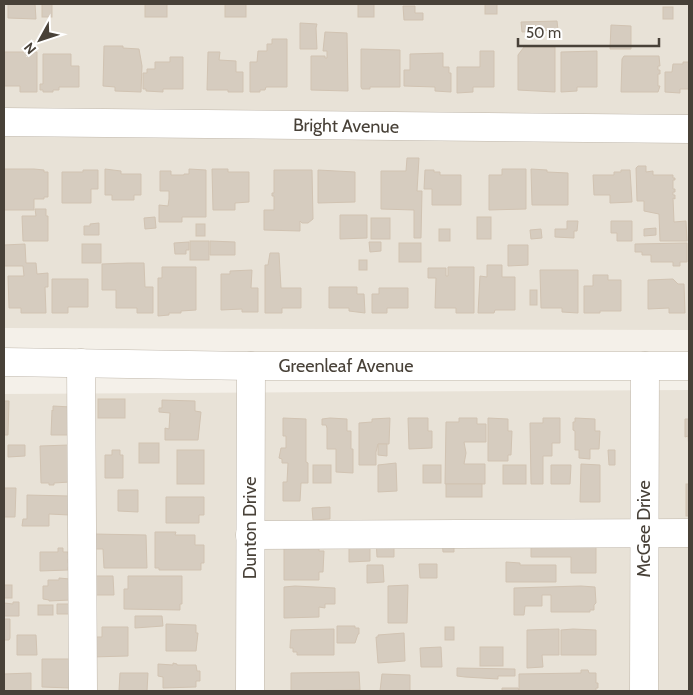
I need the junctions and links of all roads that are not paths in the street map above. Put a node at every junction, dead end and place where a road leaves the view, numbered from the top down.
1 (4, 122) edge
2 (689, 129) edge
3 (4, 362) edge
4 (81, 363) junction
5 (251, 366) junction
6 (645, 366) junction
7 (689, 366) edge
8 (689, 533) edge
9 (644, 534) junction
10 (250, 535) junction
11 (83, 691) edge
12 (250, 691) edge
13 (644, 691) edge

1 - 2 street, Bright Avenue
3 - 4 street, Greenleaf Avenue
4 - 5 street, Greenleaf Avenue
4 - 11 street
5 - 6 street, Greenleaf Avenue
5 - 10 street, Dunton Drive
6 - 7 street, Greenleaf Avenue
6 - 9 street, McGee Drive
8 - 9 street
9 - 10 street
9 - 13 street, McGee Drive
10 - 12 street, Dunton Drive

